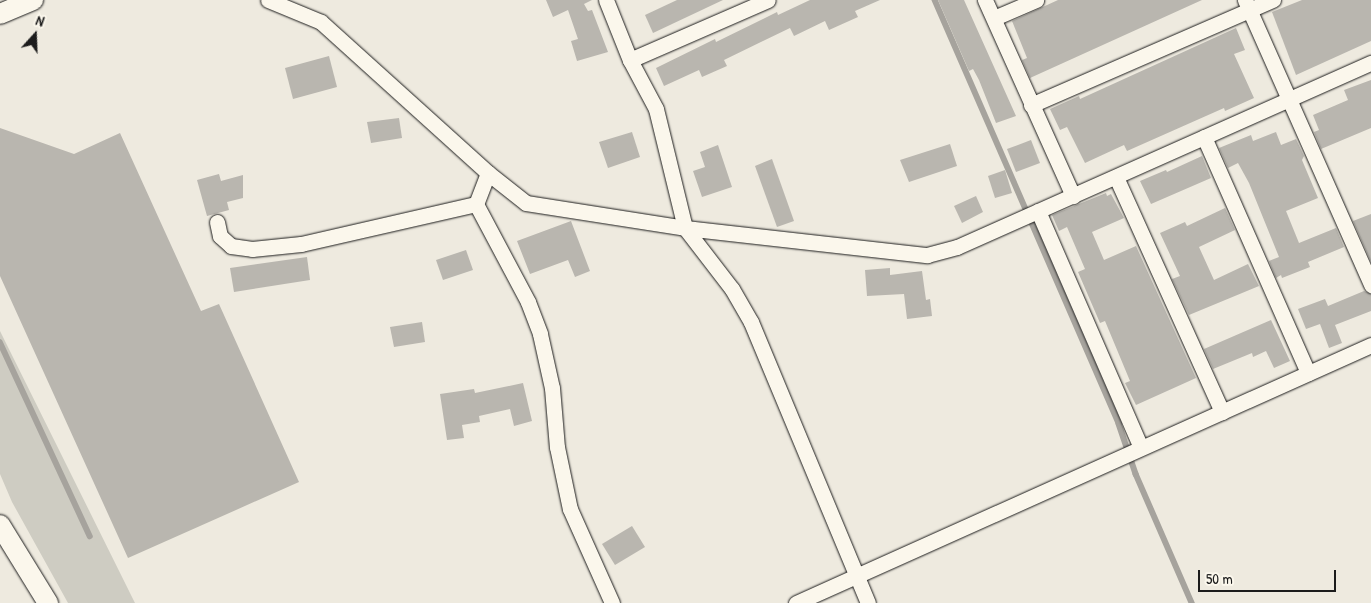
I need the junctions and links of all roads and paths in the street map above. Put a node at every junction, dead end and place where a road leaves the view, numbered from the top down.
1 (34, 0) edge
2 (268, 0) edge
3 (606, 0) edge
4 (768, 0) edge
5 (985, 0) edge
6 (1036, 0) edge
7 (1273, 0) edge
8 (1247, 5) edge
9 (0, 14) edge
10 (994, 18) junction
11 (630, 60) junction
12 (1371, 63) edge
13 (1289, 98) junction
14 (1031, 104) junction
15 (1204, 137) junction
16 (488, 173) junction
17 (1116, 176) junction
18 (1073, 196) junction
19 (476, 204) junction
20 (1038, 211) junction
21 (217, 222) dead end
22 (685, 228) junction
23 (1371, 285) edge
24 (1371, 345) edge
25 (1308, 373) junction
26 (1222, 412) junction
27 (1141, 448) junction
28 (0, 525) edge
29 (855, 576) junction
30 (48, 603) edge
31 (612, 603) edge
32 (796, 603) edge
33 (868, 603) edge

1 - 9 main road
2 - 16 street
3 - 11 street
4 - 11 street
5 - 10 street
6 - 10 street
7 - 8 street
8 - 13 street
8 - 14 street
10 - 14 street
11 - 22 street
12 - 13 street
13 - 15 street
13 - 23 street
14 - 18 street
15 - 17 street
15 - 25 street
16 - 19 street
16 - 22 street
17 - 18 street
17 - 26 street
18 - 20 street
19 - 21 street
19 - 31 street
20 - 22 street
20 - 27 street
22 - 29 street
24 - 25 street
25 - 26 street
26 - 27 street
27 - 29 street
28 - 30 main road
29 - 32 street
29 - 33 street

